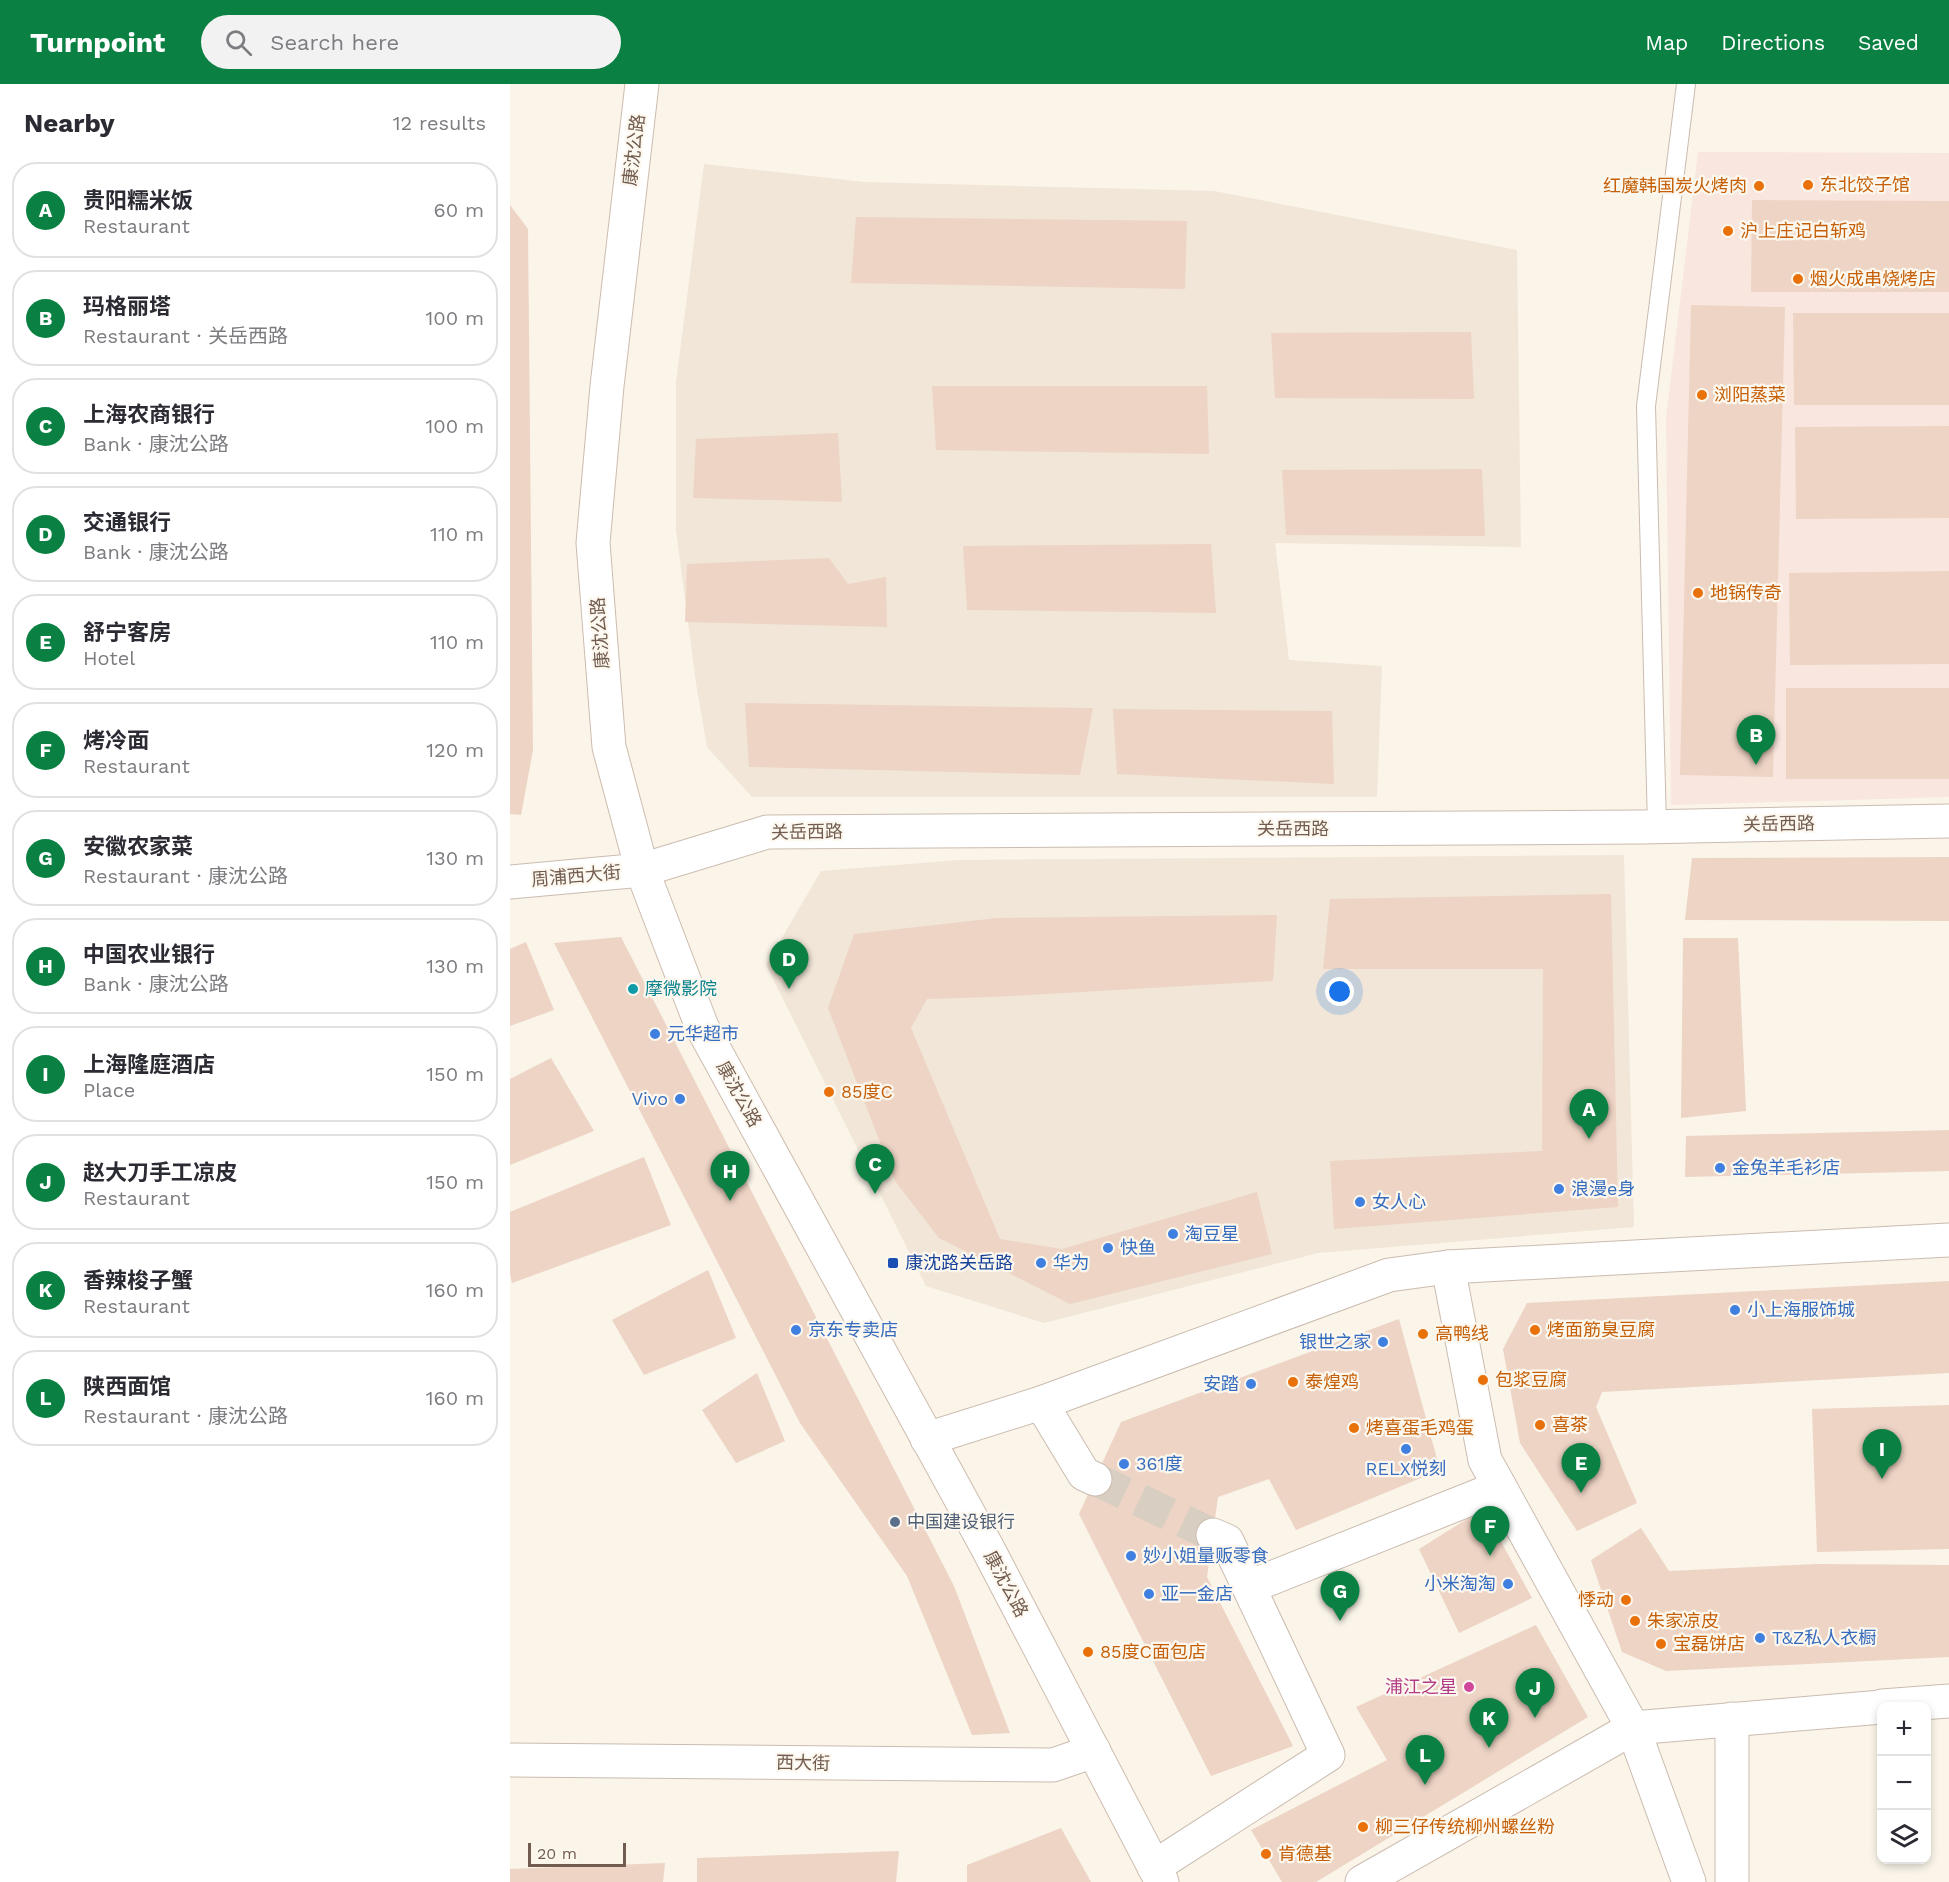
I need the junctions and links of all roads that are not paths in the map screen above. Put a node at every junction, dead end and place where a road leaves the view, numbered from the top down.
1 (642, 84) edge
2 (1686, 84) edge
3 (1949, 821) edge
4 (1657, 826) junction
5 (642, 870) junction
6 (510, 882) edge
7 (1949, 1240) edge
8 (1448, 1267) junction
9 (1041, 1403) junction
10 (927, 1439) junction
11 (1095, 1479) tunnel mouth
12 (1500, 1487) junction
13 (1213, 1535) tunnel mouth
14 (1249, 1587) junction
15 (1949, 1701) edge
16 (1931, 1703) edge
17 (1877, 1707) edge
18 (1732, 1719) junction
19 (1633, 1728) junction
20 (1094, 1751) junction
21 (510, 1760) edge
22 (1158, 1874) edge
23 (1362, 1882) edge
24 (1689, 1882) edge
25 (1732, 1882) edge

1 - 5 street, 康沈公路
2 - 4 lane
3 - 4 street, 关岳西路
4 - 5 street, 关岳西路
5 - 6 street, 周浦西大街
5 - 10 street, 康沈公路
7 - 8 street
8 - 9 street
8 - 12 street
9 - 10 street
9 - 11 street
10 - 20 street, 康沈公路
12 - 14 street
12 - 19 street
13 - 14 street
14 - 22 street
15 - 16 street
17 - 18 street
18 - 19 street
18 - 25 street
19 - 23 street
19 - 24 street
20 - 21 street, 西大街
20 - 22 street, 康沈公路

